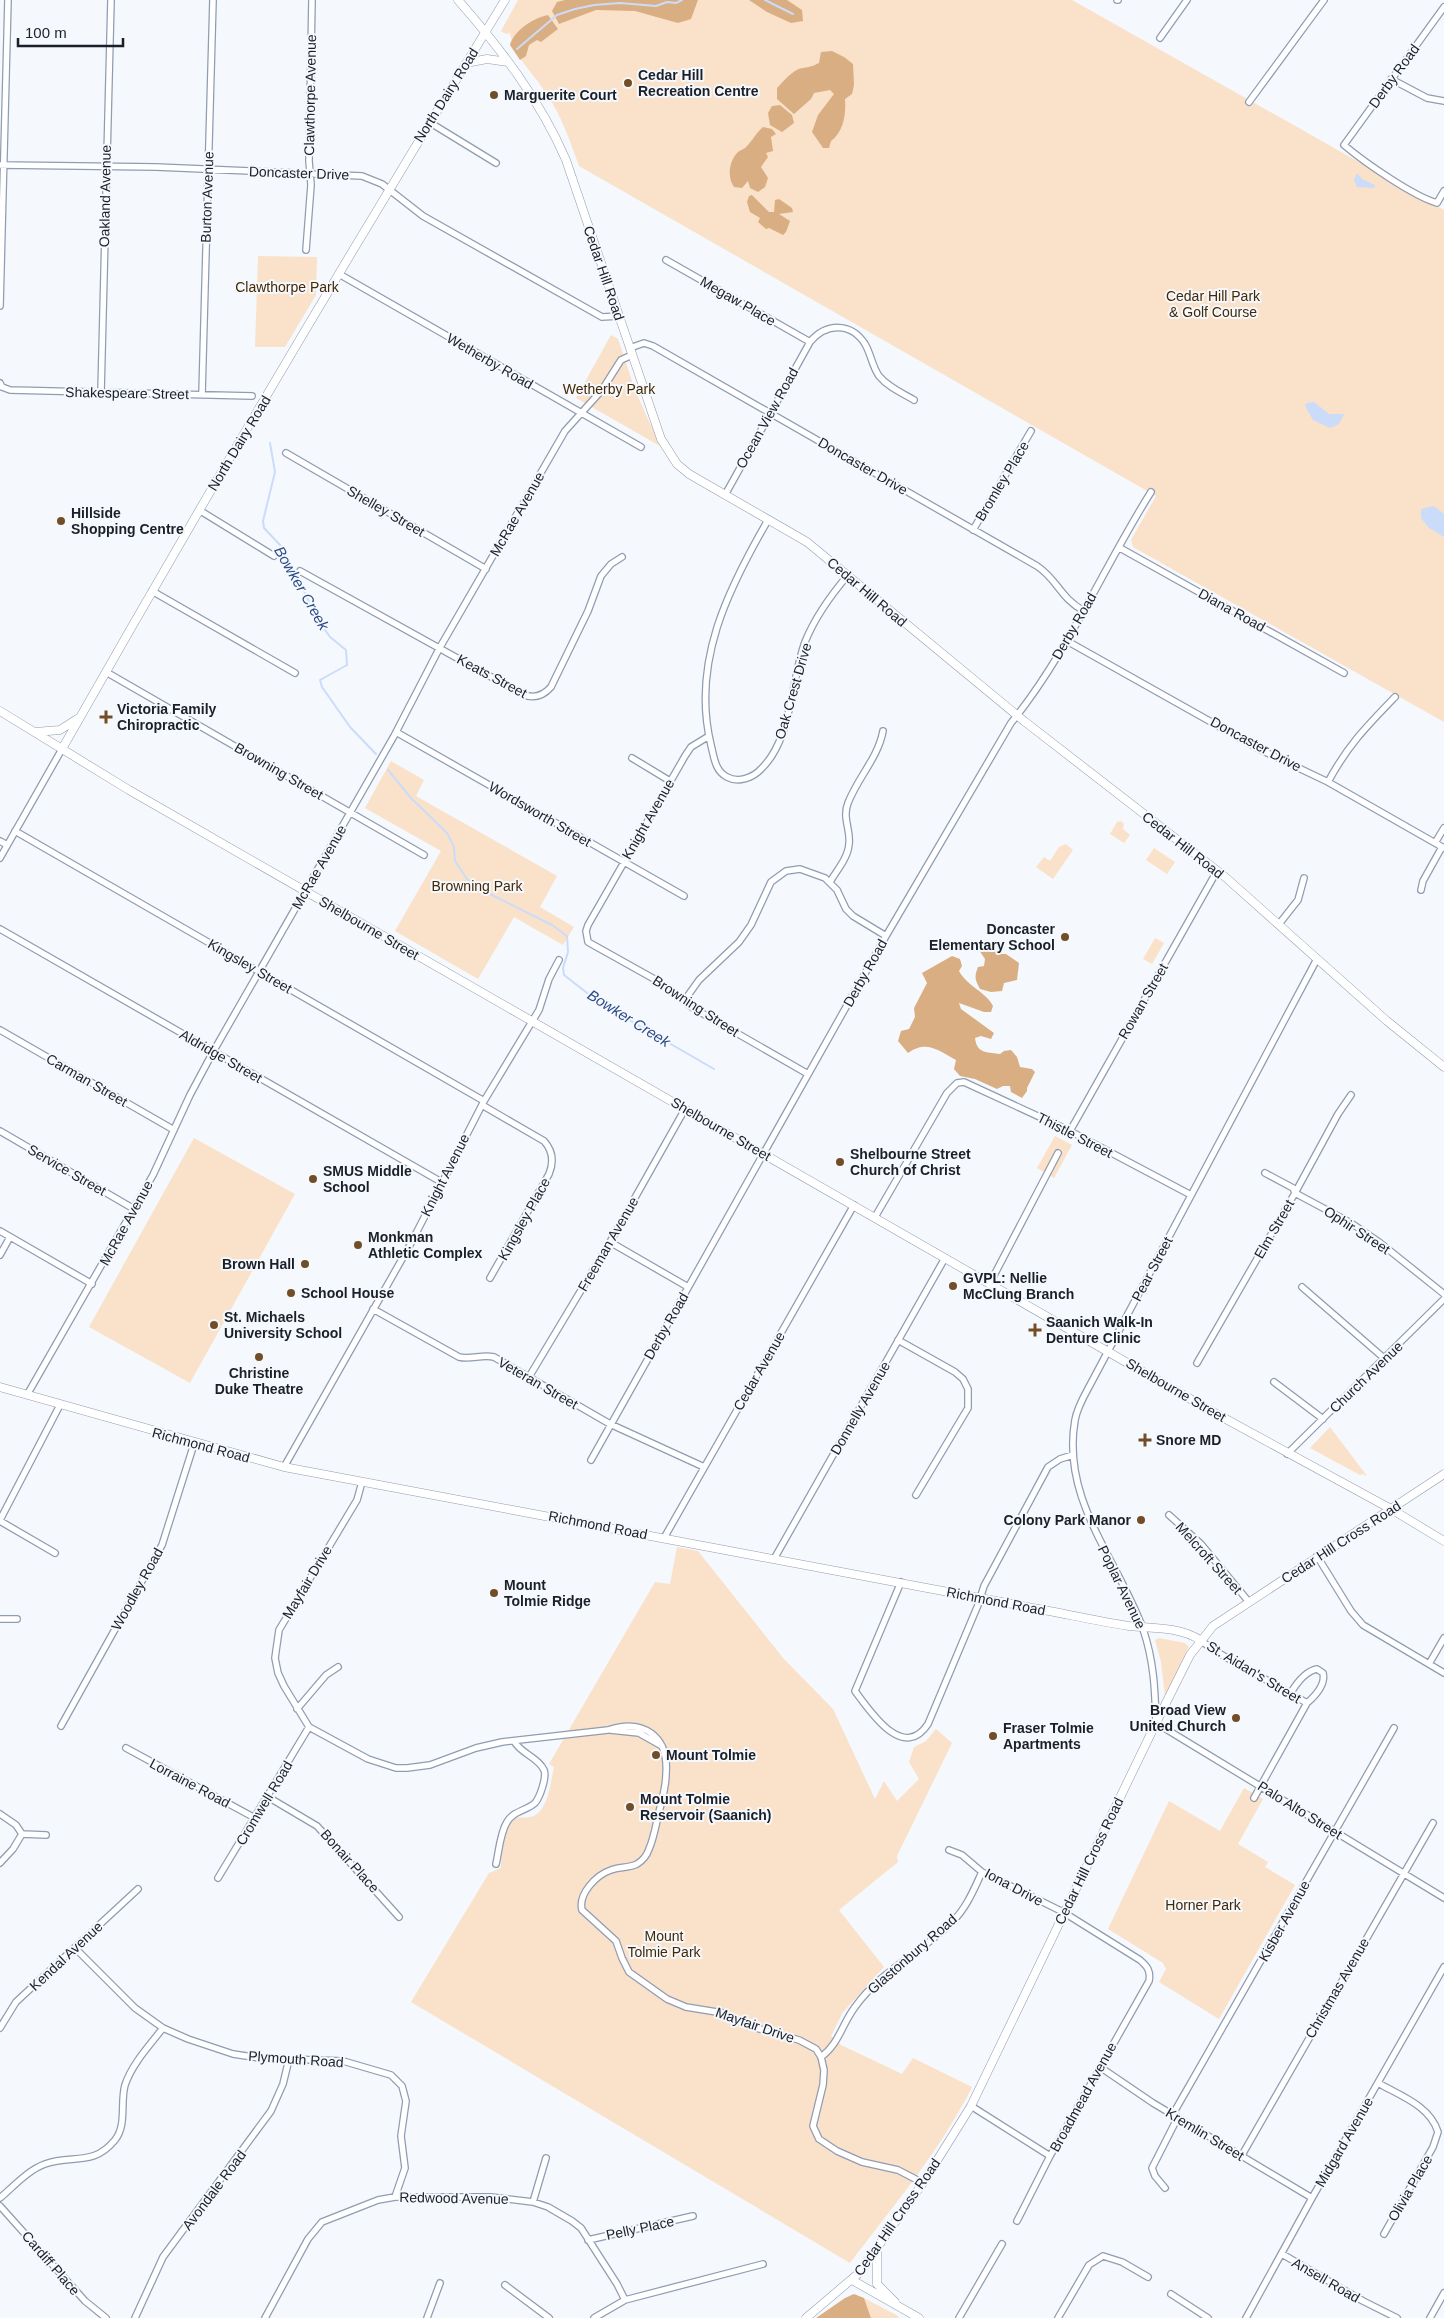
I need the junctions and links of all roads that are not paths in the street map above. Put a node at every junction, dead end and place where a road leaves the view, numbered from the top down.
1 (8, 0) edge
2 (111, 0) edge
3 (213, 0) edge
4 (312, 0) edge
5 (458, 0) edge
6 (505, 0) edge
7 (1188, 0) edge
8 (1324, 0) edge
9 (1444, 7) edge
10 (485, 32) junction
11 (1160, 38) dead end
12 (508, 62) junction
13 (466, 63) junction
14 (1391, 79) junction
15 (1444, 101) edge
16 (1249, 102) dead end
17 (429, 122) junction
18 (496, 163) dead end
19 (2, 165) edge
20 (106, 166) junction
21 (208, 170) junction
22 (310, 174) junction
23 (389, 189) junction
24 (1444, 191) edge
25 (306, 250) dead end
26 (666, 260) dead end
27 (339, 274) junction
28 (0, 306) edge
29 (619, 316) junction
30 (810, 342) junction
31 (631, 351) junction
32 (1, 385) edge
33 (101, 392) junction
34 (202, 394) junction
35 (252, 396) dead end
36 (914, 400) dead end
37 (581, 412) junction
38 (771, 412) junction
39 (1031, 432) dead end
40 (641, 447) dead end
41 (286, 453) dead end
42 (1151, 492) dead end
43 (725, 495) junction
44 (199, 510) junction
45 (768, 520) junction
46 (973, 530) junction
47 (1120, 548) junction
48 (274, 556) dead end
49 (622, 558) dead end
50 (486, 569) junction
51 (300, 571) dead end
52 (848, 575) junction
53 (152, 591) junction
54 (1084, 611) junction
55 (1067, 641) junction
56 (439, 649) junction
57 (106, 672) junction
58 (295, 673) dead end
59 (1344, 673) dead end
60 (1395, 697) dead end
61 (0, 712) edge
62 (1018, 715) junction
63 (80, 716) junction
64 (883, 731) dead end
65 (35, 732) junction
66 (396, 732) junction
67 (709, 736) junction
68 (62, 749) junction
69 (632, 758) dead end
70 (670, 781) junction
71 (1328, 782) junction
72 (350, 812) junction
73 (1444, 828) edge
74 (15, 831) junction
75 (0, 841) edge
76 (1435, 843) junction
77 (7, 845) junction
78 (1443, 847) edge
79 (424, 855) dead end
80 (0, 858) edge
81 (624, 862) junction
82 (1217, 871) junction
83 (1304, 878) dead end
84 (830, 882) junction
85 (1421, 890) dead end
86 (305, 891) junction
87 (684, 896) dead end
88 (1279, 924) junction
89 (0, 929) edge
90 (886, 936) junction
91 (586, 937) joint
92 (1317, 959) junction
93 (559, 960) dead end
94 (259, 972) junction
95 (684, 1001) junction
96 (532, 1021) junction
97 (0, 1030) edge
98 (213, 1052) junction
99 (1444, 1067) edge
100 (808, 1074) junction
101 (1351, 1095) dead end
102 (483, 1103) junction
103 (685, 1109) junction
104 (174, 1130) junction
105 (0, 1131) edge
106 (1070, 1131) junction
107 (764, 1153) junction
108 (1058, 1153) dead end
109 (1265, 1173) dead end
110 (442, 1183) junction
111 (1295, 1193) junction
112 (1191, 1195) junction
113 (854, 1205) junction
114 (134, 1209) junction
115 (875, 1218) junction
116 (0, 1231) edge
117 (10, 1237) junction
118 (610, 1242) junction
119 (0, 1255) edge
120 (945, 1258) junction
121 (490, 1278) dead end
122 (990, 1283) junction
123 (92, 1284) junction
124 (1302, 1287) dead end
125 (688, 1288) junction
126 (1444, 1294) edge
127 (1444, 1299) edge
128 (373, 1309) junction
129 (898, 1340) junction
130 (1108, 1351) junction
131 (1384, 1359) junction
132 (1197, 1363) dead end
133 (529, 1377) junction
134 (1274, 1382) dead end
135 (0, 1387) edge
136 (27, 1396) junction
137 (60, 1405) junction
138 (1323, 1419) junction
139 (610, 1424) junction
140 (194, 1444) junction
141 (1287, 1454) junction
142 (1073, 1455) junction
143 (591, 1460) dead end
144 (284, 1467) junction
145 (704, 1467) junction
146 (1444, 1474) edge
147 (362, 1482) junction
148 (916, 1495) dead end
149 (1390, 1510) junction
150 (1169, 1515) dead end
151 (0, 1521) edge
152 (664, 1538) junction
153 (1444, 1541) edge
154 (55, 1553) dead end
155 (1317, 1556) junction
156 (774, 1558) junction
157 (900, 1582) junction
158 (979, 1598) junction
159 (1249, 1602) junction
160 (0, 1619) edge
161 (17, 1619) dead end
162 (1142, 1627) junction
163 (1444, 1638) edge
164 (1200, 1640) junction
165 (1429, 1664) junction
166 (338, 1667) dead end
167 (1444, 1673) edge
168 (1290, 1694) junction
169 (1307, 1703) junction
170 (297, 1709) junction
171 (1156, 1723) junction
172 (61, 1726) dead end
173 (309, 1727) junction
174 (1394, 1728) dead end
175 (514, 1741) junction
176 (126, 1748) dead end
177 (1261, 1786) junction
178 (268, 1797) junction
179 (1254, 1798) dead end
180 (0, 1814) edge
181 (255, 1818) junction
182 (1433, 1823) dead end
183 (1334, 1832) junction
184 (22, 1834) junction
185 (46, 1835) dead end
186 (949, 1850) dead end
187 (0, 1863) edge
188 (496, 1864) dead end
189 (982, 1872) junction
190 (1402, 1873) junction
191 (218, 1878) dead end
192 (138, 1889) dead end
193 (1444, 1898) edge
194 (1063, 1912) junction
195 (399, 1917) dead end
196 (75, 1948) junction
197 (1444, 1967) edge
198 (1150, 1975) joint
199 (0, 2028) edge
200 (163, 2028) junction
201 (821, 2057) junction
202 (289, 2059) junction
203 (1100, 2067) junction
204 (1378, 2083) junction
205 (971, 2106) junction
206 (1176, 2115) junction
207 (1242, 2155) junction
208 (1050, 2156) junction
209 (546, 2158) dead end
210 (923, 2183) junction
211 (1165, 2188) dead end
212 (395, 2197) junction
213 (0, 2198) edge
214 (1312, 2198) junction
215 (533, 2202) junction
216 (0, 2206) edge
217 (693, 2216) dead end
218 (1017, 2221) dead end
219 (1384, 2234) dead end
220 (588, 2240) junction
221 (1002, 2244) dead end
222 (877, 2250) junction
223 (1282, 2254) junction
224 (763, 2264) dead end
225 (1148, 2277) dead end
226 (852, 2280) junction
227 (440, 2283) dead end
228 (505, 2285) dead end
229 (1444, 2293) edge
230 (1171, 2294) dead end
231 (625, 2300) junction
232 (897, 2305) junction
233 (106, 2318) edge
234 (134, 2318) edge
235 (265, 2318) edge
236 (427, 2318) edge
237 (549, 2318) edge
238 (594, 2318) edge
239 (806, 2318) edge
240 (920, 2318) edge
241 (959, 2318) edge
242 (1058, 2318) edge
243 (1208, 2318) edge
244 (1246, 2318) edge
245 (1397, 2318) edge
246 (1430, 2318) edge

1 - 19 street
2 - 20 street, Oakland Avenue
3 - 21 street, Burton Avenue
4 - 22 street, Clawthorpe Avenue
5 - 10 main road, Cedar Hill Road
6 - 10 main road, North Dairy Road
7 - 11 street
8 - 16 street
9 - 14 street, Derby Road
10 - 12 main road, Cedar Hill Road
10 - 13 main road, North Dairy Road
12 - 13 main road
12 - 29 main road, Cedar Hill Road
13 - 17 main road, North Dairy Road
14 - 15 street
14 - 24 street, Derby Road
17 - 18 street
17 - 23 main road, North Dairy Road
19 - 20 street, Doncaster Drive
19 - 28 street
20 - 21 street, Doncaster Drive
20 - 33 street, Oakland Avenue
21 - 22 street, Doncaster Drive
21 - 34 street, Burton Avenue
22 - 23 street, Doncaster Drive
22 - 25 street, Clawthorpe Avenue
23 - 27 main road, North Dairy Road
23 - 29 street, Doncaster Drive
26 - 30 street, Megaw Place
27 - 37 street, Wetherby Road
27 - 44 main road, North Dairy Road
29 - 31 main road, Cedar Hill Road
30 - 36 street
30 - 38 street, Ocean View Road
31 - 37 street, McRae Avenue
31 - 38 street, Doncaster Drive
31 - 43 main road, Cedar Hill Road
32 - 33 street, Shakespeare Street
33 - 34 street, Shakespeare Street
34 - 35 street, Shakespeare Street
37 - 40 street, Wetherby Road
37 - 50 street, McRae Avenue
38 - 43 street, Ocean View Road
38 - 46 street, Doncaster Drive
39 - 46 street, Bromley Place
41 - 50 street, Shelley Street
42 - 47 street, Derby Road
43 - 45 main road, Cedar Hill Road
44 - 48 street
44 - 53 main road, North Dairy Road
45 - 52 main road, Cedar Hill Road
45 - 67 street, Oak Crest Drive
46 - 54 street, Doncaster Drive
47 - 54 street, Derby Road
47 - 59 street, Diana Road
49 - 56 street, Keats Street
50 - 56 street, McRae Avenue
51 - 56 street, Keats Street
52 - 62 main road, Cedar Hill Road
52 - 67 street, Oak Crest Drive
53 - 57 main road, North Dairy Road
53 - 58 street
54 - 55 street, Derby Road
55 - 62 street, Derby Road
55 - 71 street, Doncaster Drive
56 - 66 street, McRae Avenue
57 - 63 main road, North Dairy Road
57 - 72 street, Browning Street
60 - 71 street
61 - 65 main road, Shelbourne Street
62 - 82 main road, Cedar Hill Road
62 - 90 street, Derby Road
63 - 65 main road
63 - 68 main road, North Dairy Road
64 - 84 street
65 - 68 main road, Shelbourne Street
66 - 72 street, McRae Avenue
66 - 81 street, Wordsworth Street
67 - 70 street, Knight Avenue
68 - 74 street, North Dairy Road
68 - 86 main road, Shelbourne Street
69 - 70 street
70 - 81 street, Knight Avenue
71 - 76 street, Doncaster Drive
72 - 79 street, Browning Street
72 - 86 street, McRae Avenue
73 - 76 street
74 - 77 street, North Dairy Road
74 - 94 street, Kingsley Street
75 - 77 street
76 - 78 street, Doncaster Drive
77 - 80 street, North Dairy Road
78 - 85 street
81 - 87 street, Wordsworth Street
81 - 91 street, Knight Avenue
82 - 88 main road, Cedar Hill Road
82 - 106 street, Rowan Street
83 - 88 street
84 - 90 street
84 - 95 street
86 - 94 street, McRae Avenue
86 - 96 main road, Shelbourne Street
88 - 92 main road, Cedar Hill Road
89 - 98 street, Aldridge Street
90 - 100 street, Derby Road
91 - 95 street, Browning Street
92 - 99 main road, Cedar Hill Road
92 - 112 street, Pear Street
93 - 96 street, Knight Avenue
94 - 98 street, McRae Avenue
94 - 102 street, Kingsley Street
95 - 100 street, Browning Street
96 - 102 street, Knight Avenue
96 - 103 main road, Shelbourne Street
97 - 104 street, Carman Street
98 - 104 street, McRae Avenue
98 - 110 street, Aldridge Street
100 - 107 street, Derby Road
101 - 111 street, Elm Street
102 - 110 street, Knight Avenue
102 - 121 street, Kingsley Place
103 - 107 main road, Shelbourne Street
103 - 118 street, Freeman Avenue
104 - 114 street, McRae Avenue
105 - 114 street, Service Street
106 - 112 street, Thistle Street
106 - 115 street, Thistle Street
107 - 113 main road, Shelbourne Street
107 - 125 street, Derby Road
108 - 122 street
109 - 111 street, Ophir Street
110 - 128 street, Knight Avenue
111 - 126 street, Ophir Street
111 - 132 street, Elm Street
112 - 130 street, Pear Street
113 - 115 main road, Shelbourne Street
113 - 145 street, Cedar Avenue
114 - 123 street, McRae Avenue
115 - 120 main road, Shelbourne Street
116 - 117 street
117 - 119 street
117 - 123 street
118 - 125 street
118 - 133 street, Freeman Avenue
120 - 122 main road, Shelbourne Street
120 - 129 street, Donnelly Avenue
122 - 130 main road, Shelbourne Street
123 - 136 street, McRae Avenue
124 - 131 street
125 - 139 street, Derby Road
127 - 131 street, Church Avenue
128 - 133 street, Veteran Street
128 - 144 street, Knight Avenue
129 - 148 street
129 - 156 street, Donnelly Avenue
130 - 141 main road, Shelbourne Street
130 - 142 street, Pear Street
131 - 138 street, Church Avenue
133 - 139 street, Veteran Street
134 - 138 street
135 - 136 main road, Richmond Road
136 - 137 main road, Richmond Road
137 - 140 main road, Richmond Road
137 - 151 street
138 - 141 street, Church Avenue
139 - 143 street, Derby Road
139 - 145 street, Veteran Street
140 - 144 main road, Richmond Road
140 - 172 street, Woodley Road
141 - 149 main road, Shelbourne Street
142 - 158 street
142 - 162 street, Poplar Avenue
144 - 147 main road, Richmond Road
145 - 152 street, Cedar Avenue
146 - 149 main road, Cedar Hill Cross Road
147 - 152 main road, Richmond Road
147 - 170 street, Mayfair Drive
149 - 153 main road, Shelbourne Street
149 - 155 main road, Cedar Hill Cross Road
150 - 159 street, Melcroft Street
151 - 154 street
152 - 156 main road, Richmond Road
155 - 159 main road, Cedar Hill Cross Road
155 - 165 street
156 - 157 main road, Richmond Road
157 - 158 main road, Richmond Road
157 - 158 street
158 - 162 main road, Richmond Road
159 - 164 main road, Cedar Hill Cross Road
160 - 161 street
162 - 164 main road, Richmond Road
162 - 171 street, Poplar Avenue
163 - 165 street
164 - 168 street, St. Aidan's Street
164 - 171 main road, Cedar Hill Cross Road
165 - 167 street
166 - 170 street
168 - 169 street, St. Aidan's Street
168 - 169 street
169 - 177 street
170 - 173 street, Mayfair Drive
171 - 177 street, Palo Alto Street
171 - 194 main road, Cedar Hill Cross Road
173 - 175 street, Mayfair Drive
173 - 178 street, Cromwell Road
174 - 183 street, Kisber Avenue
175 - 188 street
175 - 201 street, Mayfair Drive
176 - 181 street, Lorraine Road
177 - 179 street
177 - 183 street, Palo Alto Street
178 - 181 street, Cromwell Road
178 - 195 street, Bonair Place
180 - 184 street
181 - 191 street, Cromwell Road
182 - 190 street, Christmas Avenue
183 - 190 street, Palo Alto Street
183 - 206 street, Kisber Avenue
184 - 185 street
184 - 187 street
186 - 189 street, Iona Drive
189 - 194 street, Iona Drive
189 - 201 street, Glastonbury Road
190 - 193 street, Palo Alto Street
190 - 207 street, Christmas Avenue
192 - 196 street, Kendal Avenue
194 - 198 street, Iona Drive
194 - 205 main road, Cedar Hill Cross Road
196 - 199 street, Kendal Avenue
196 - 200 street, Plymouth Road
197 - 204 street, Midgard Avenue
198 - 203 street, Broadmead Avenue
200 - 202 street, Plymouth Road
200 - 213 street
201 - 210 street
202 - 212 street, Plymouth Road
202 - 234 street, Avondale Road
203 - 206 street, Kremlin Street
203 - 208 street, Broadmead Avenue
204 - 214 street, Midgard Avenue
204 - 219 street, Olivia Place
205 - 208 street
205 - 210 main road, Cedar Hill Cross Road
206 - 207 street, Kremlin Street
206 - 211 street, Kisber Avenue
207 - 214 street, Kremlin Street
208 - 218 street, Broadmead Avenue
209 - 215 street
210 - 222 main road, Cedar Hill Cross Road
212 - 215 street, Redwood Avenue
212 - 235 street, Redwood Avenue
214 - 223 street, Midgard Avenue
215 - 220 street, Redwood Avenue
216 - 233 street, Cardiff Place
217 - 220 street, Pelly Place
220 - 231 street, Redwood Avenue
221 - 241 street
222 - 226 main road, Cedar Hill Cross Road
222 - 232 main road
223 - 244 street, Midgard Avenue
223 - 245 street, Ansell Road
224 - 231 street
225 - 242 street
226 - 232 main road
226 - 239 main road, Cedar Hill Cross Road
227 - 236 street
228 - 237 street
229 - 246 street
230 - 243 street
231 - 238 street
232 - 240 main road

